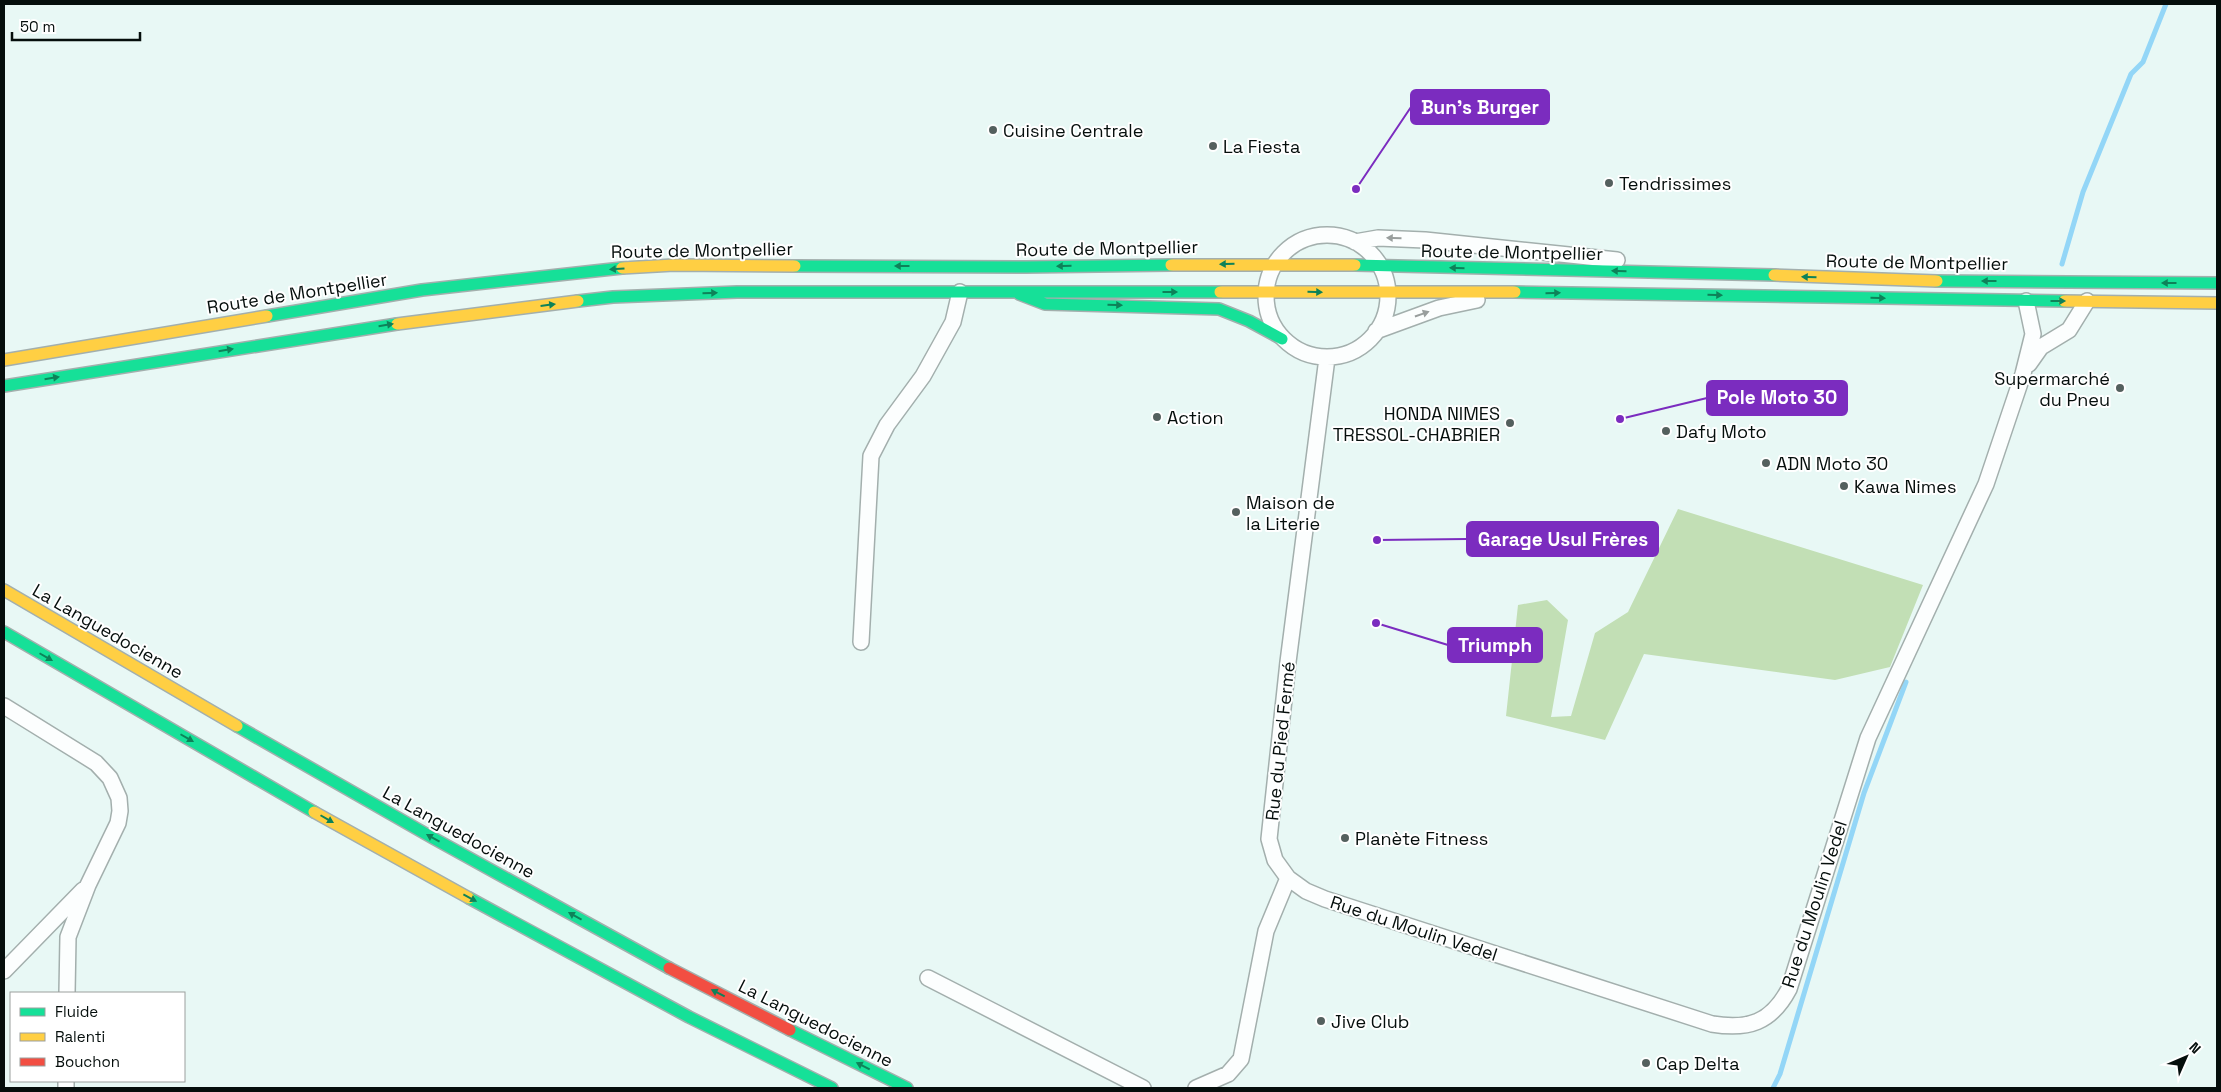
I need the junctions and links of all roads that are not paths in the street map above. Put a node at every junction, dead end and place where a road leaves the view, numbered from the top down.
1 (1355, 242) junction
2 (1275, 263) junction
3 (1379, 266) junction
4 (1721, 273) junction
5 (2217, 283) edge
6 (960, 292) junction
7 (1266, 292) junction
8 (1016, 293) junction
9 (1388, 293) junction
10 (1504, 294) junction
11 (2026, 301) junction
12 (2087, 301) junction
13 (2217, 303) edge
14 (1376, 331) junction
15 (1282, 339) junction
16 (1327, 358) junction
17 (4, 360) edge
18 (2023, 374) junction
19 (4, 386) edge
20 (4, 590) edge
21 (4, 632) edge
22 (861, 642) dead end
23 (4, 706) edge
24 (1288, 878) junction
25 (88, 885) junction
26 (4, 971) edge
27 (928, 978) dead end
28 (67, 992) edge
29 (832, 1088) edge
30 (907, 1088) edge
31 (1143, 1088) edge
32 (1196, 1088) edge

1 - 2 street
1 - 3 street
4 -> 1 street
2 - 3 main road, Route de Montpellier
2 - 7 street
2 -> 17 main road, Route de Montpellier
4 -> 3 main road, Route de Montpellier
3 - 9 street
5 -> 4 main road, Route de Montpellier
6 - 8 main road, Route de Montpellier
19 -> 6 main road, Route de Montpellier
6 - 22 street
8 -> 7 main road, Route de Montpellier
7 -> 9 main road, Route de Montpellier
7 - 15 street
8 -> 15 main road
9 - 10 main road, Route de Montpellier
9 - 14 street
10 -> 11 main road, Route de Montpellier
14 -> 10 street
11 -> 12 main road, Route de Montpellier
11 - 18 street, Rue du Moulin Vedel
12 - 13 main road, Route de Montpellier
12 - 18 street, Rue du Moulin Vedel
14 - 16 street
15 - 16 street
16 - 24 street, Rue du Pied Fermé
18 - 24 street, Rue du Moulin Vedel
30 -> 20 main road, La Languedocienne
21 -> 29 main road
23 - 25 street
24 - 32 street
25 - 26 street
25 - 28 street
27 - 31 street

